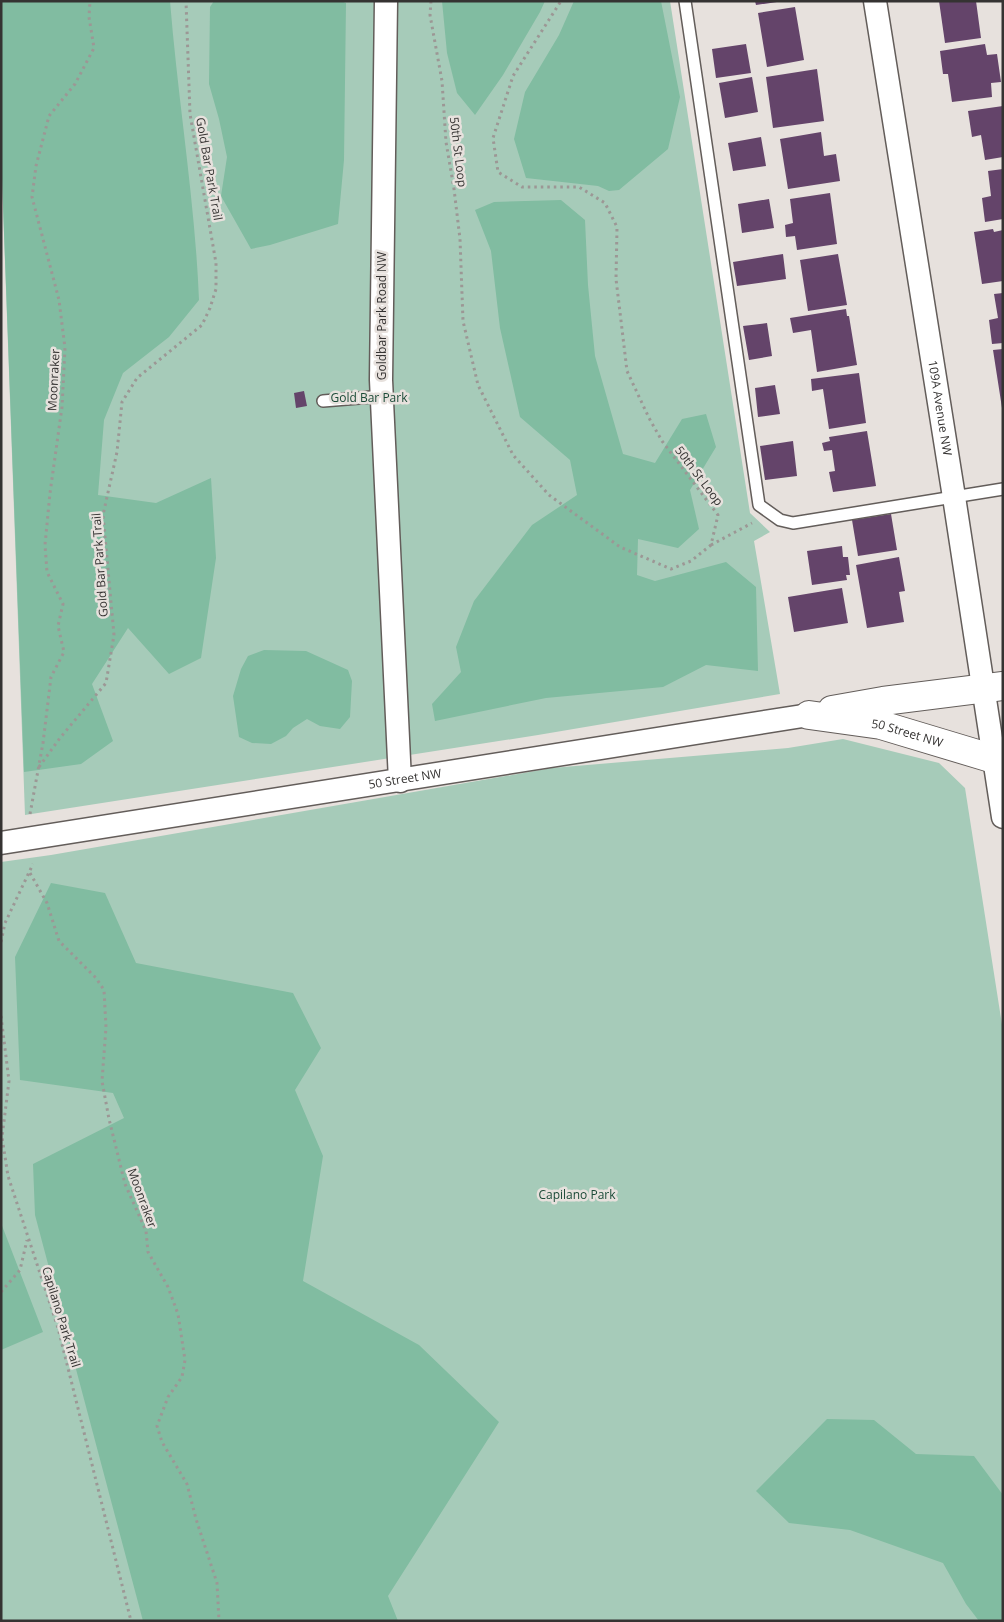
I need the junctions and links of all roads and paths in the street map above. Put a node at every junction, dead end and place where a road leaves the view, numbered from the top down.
1 (90, 1) edge
2 (186, 1) edge
3 (386, 1) edge
4 (431, 1) edge
5 (561, 1) edge
6 (685, 1) edge
7 (875, 1) edge
8 (382, 396) junction
9 (323, 401) dead end
10 (1003, 489) edge
11 (954, 497) junction
12 (770, 513) junction
13 (711, 545) junction
14 (993, 687) edge
15 (809, 715) junction
16 (999, 759) edge
17 (37, 770) junction
18 (400, 780) junction
19 (30, 813) dead end
20 (1003, 816) edge
21 (1, 843) edge
22 (1, 942) edge
23 (1, 1016) edge
24 (27, 1238) junction
25 (1, 1292) edge
26 (131, 1621) edge
27 (219, 1621) edge

1 - 17 path, Moonraker
2 - 17 path, Gold Bar Park Trail
3 - 8 street, Goldbar Park Road NW
4 - 13 path, 50th St Loop
5 - 13 path, 50th St Loop
6 - 12 lane
7 - 11 street, 109A Avenue NW
8 - 9 lane
8 - 18 street, Goldbar Park Road NW
10 - 11 lane
11 - 12 lane
11 - 14 street, 109A Avenue NW
12 - 13 path
14 - 15 street, 50 Street NW
14 - 16 street, 109A Avenue NW
15 - 16 street, 50 Street NW
15 - 18 street, 50 Street NW
16 - 20 street, 109A Avenue NW
17 - 19 path, Gold Bar Park Trail
18 - 21 street, 50 Street NW
22 - 27 path, Moonraker
23 - 24 path, Capilano Park Trail
24 - 25 path
24 - 26 path, Capilano Park Trail

